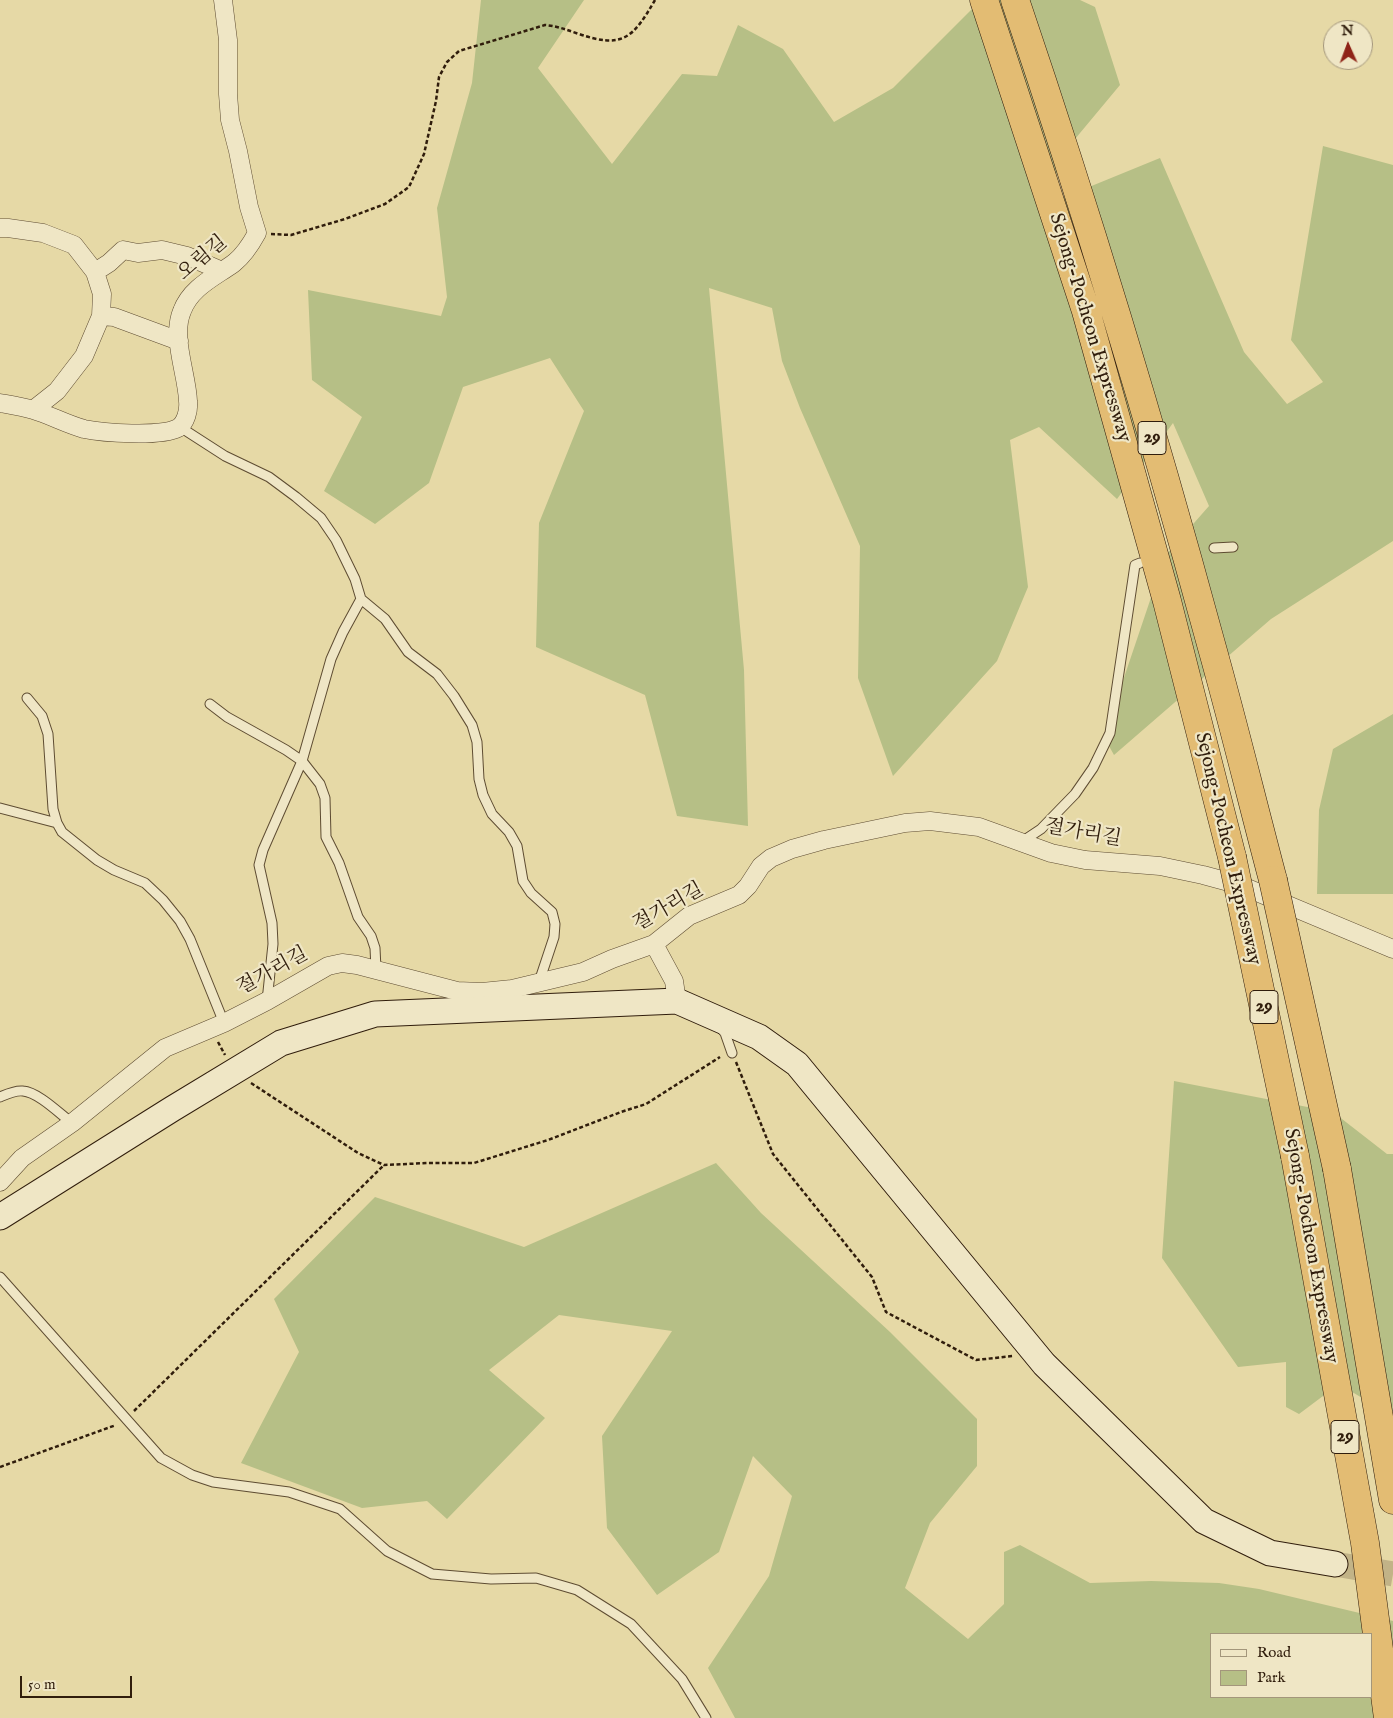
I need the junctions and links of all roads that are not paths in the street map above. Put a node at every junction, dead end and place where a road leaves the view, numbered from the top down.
1 (223, 0) edge
2 (984, 0) edge
3 (1015, 0) edge
4 (0, 228) edge
5 (222, 271) junction
6 (95, 272) junction
7 (101, 316) junction
8 (179, 341) junction
9 (0, 403) edge
10 (33, 410) junction
11 (180, 427) junction
12 (1233, 547) dead end
13 (1214, 548) dead end
14 (1140, 563) dead end
15 (361, 599) junction
16 (28, 698) dead end
17 (210, 704) dead end
18 (302, 761) junction
19 (0, 808) edge
20 (56, 822) junction
21 (1020, 843) junction
22 (654, 944) junction
23 (1393, 949) edge
24 (376, 968) junction
25 (539, 982) junction
26 (267, 1001) junction
27 (677, 1001) junction
28 (707, 1014) junction
29 (218, 1026) junction
30 (732, 1053) road end
31 (0, 1097) edge
32 (72, 1124) junction
33 (0, 1182) edge
34 (0, 1217) edge
35 (0, 1277) edge
36 (1393, 1500) edge
37 (1335, 1564) tunnel mouth
38 (706, 1718) edge
39 (1388, 1718) edge

1 - 5 street, 오림길
2 - 39 highway, Sejong-Pocheon Expressway / 29, bridge
3 - 36 highway, Sejong-Pocheon Expressway / 29, bridge
4 - 6 street
5 - 6 street
5 - 8 street, 오림길
6 - 7 street
7 - 8 street
7 - 10 street
8 - 11 street, 오림길
9 - 10 street
10 - 11 street
11 - 15 lane
12 - 13 lane
14 - 21 lane
15 - 18 lane
15 - 25 lane
16 - 20 lane
17 - 18 lane
18 - 24 lane
18 - 26 lane
19 - 20 lane
20 - 29 lane
21 - 22 street, 절가리길
21 - 23 street, 절가리길
22 - 25 street, 절가리길
22 - 27 street
24 - 25 street, 절가리길
24 - 26 street, 절가리길
26 - 29 street, 절가리길
27 - 28 street
27 - 34 street
28 - 30 lane
28 - 37 street
29 - 32 street, 절가리길
31 - 32 lane
32 - 33 street, 절가리길
35 - 38 lane

